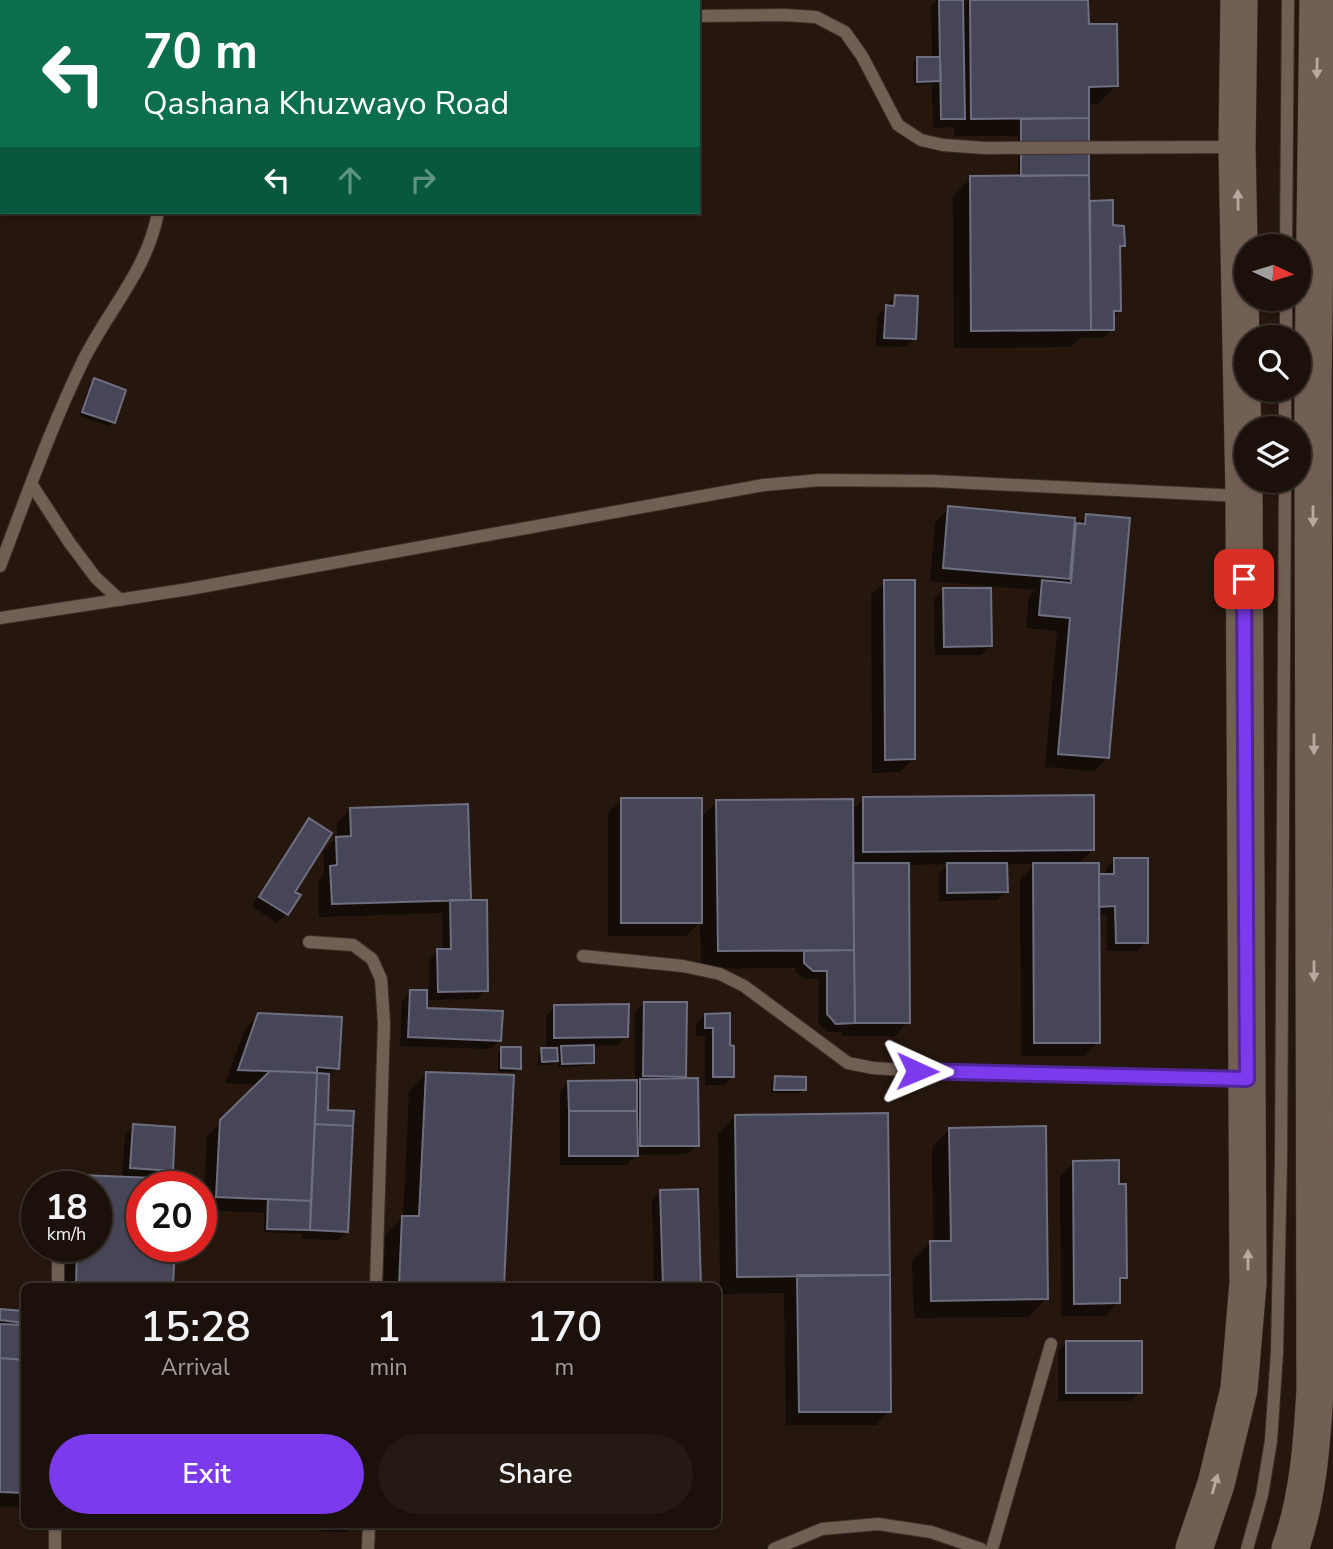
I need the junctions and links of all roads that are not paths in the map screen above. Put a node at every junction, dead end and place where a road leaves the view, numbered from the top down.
1 (1239, 0) edge
2 (1287, 0) edge
3 (1318, 0) edge
4 (700, 16) edge
5 (1237, 147) junction
6 (158, 214) edge
7 (1286, 234) edge
8 (1311, 240) edge
9 (1309, 312) edge
10 (32, 485) junction
11 (1285, 493) edge
12 (1244, 496) junction
13 (0, 566) edge
14 (120, 600) junction
15 (0, 618) edge
16 (309, 942) dead end
17 (583, 956) dead end
18 (1247, 1079) junction
19 (58, 1262) edge
20 (58, 1283) edge
21 (376, 1283) edge
22 (1051, 1344) dead end
23 (55, 1528) edge
24 (369, 1528) edge
25 (55, 1549) edge
26 (368, 1549) edge
27 (774, 1549) edge
28 (981, 1549) edge
29 (992, 1549) edge
30 (1194, 1549) edge
31 (1247, 1549) edge
32 (1290, 1549) edge

1 - 5 main road
2 - 7 lane
3 -> 8 main road
4 - 5 lane
12 -> 5 main road
6 - 10 lane
9 -> 32 main road
10 - 13 lane
10 - 14 lane
11 - 31 lane
12 - 14 lane
12 - 18 main road
14 - 15 lane
16 - 21 lane
17 - 18 lane
30 -> 18 main road
19 - 20 lane
22 - 29 lane
23 - 25 lane
24 - 26 lane
27 - 28 lane

